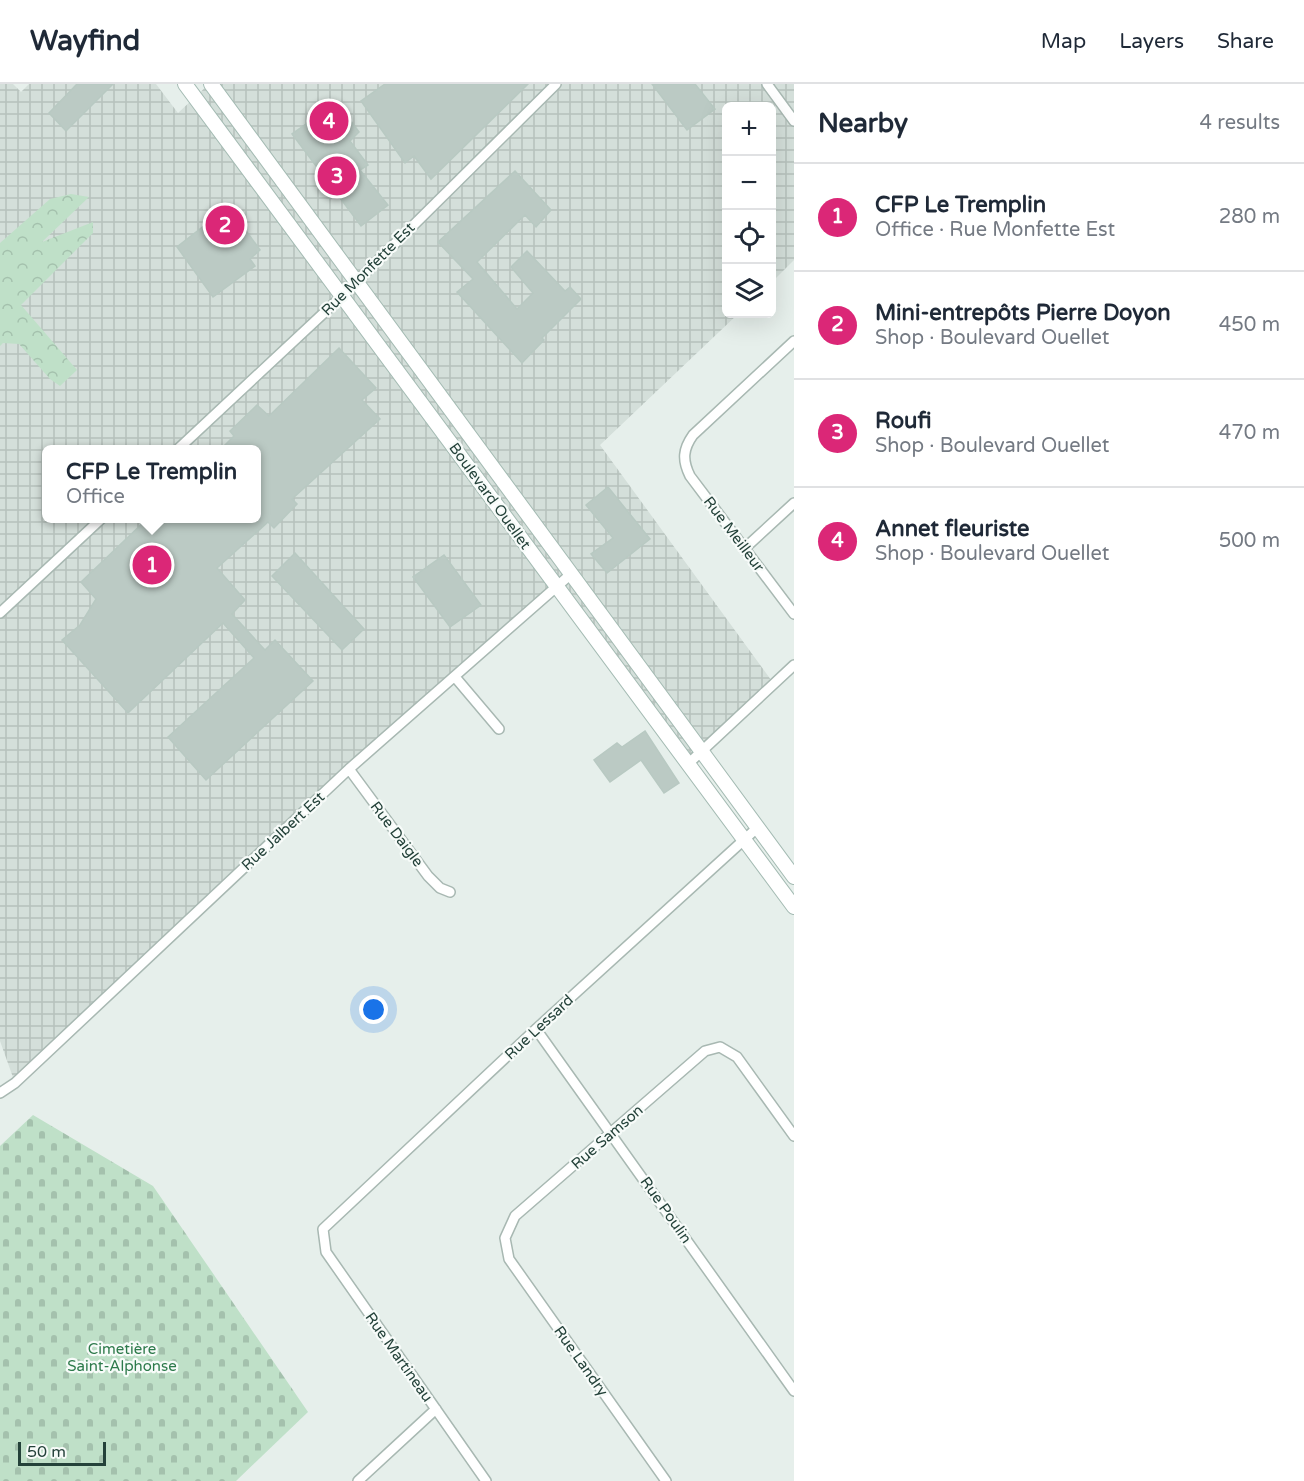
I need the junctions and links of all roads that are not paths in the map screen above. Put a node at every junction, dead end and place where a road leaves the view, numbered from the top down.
1 (185, 84) edge
2 (211, 84) edge
3 (556, 84) edge
4 (767, 84) edge
5 (794, 121) edge
6 (356, 282) junction
7 (342, 296) junction
8 (794, 341) edge
9 (182, 445) edge
10 (794, 503) edge
11 (98, 523) edge
12 (745, 548) junction
13 (571, 574) junction
14 (557, 587) junction
15 (0, 613) edge
16 (794, 614) edge
17 (794, 665) edge
18 (455, 676) junction
19 (499, 729) dead end
20 (701, 751) junction
21 (689, 763) junction
22 (349, 769) junction
23 (757, 828) junction
24 (744, 840) junction
25 (794, 877) edge
26 (450, 892) dead end
27 (794, 907) edge
28 (536, 1029) junction
29 (0, 1093) edge
30 (612, 1134) junction
31 (794, 1136) edge
32 (323, 1229) joint
33 (505, 1238) joint
34 (794, 1391) edge
35 (436, 1410) junction
36 (358, 1481) edge
37 (486, 1481) edge
38 (666, 1481) edge

1 - 7 street, Boulevard Ouellet
2 - 6 street, Boulevard Ouellet
3 - 6 street, Rue Monfette Est
4 - 5 street
6 - 7 street, Rue Monfette Est
6 - 13 street, Boulevard Ouellet
7 - 9 street, Rue Monfette Est
7 - 14 street, Boulevard Ouellet
8 - 12 street, Rue Meilleur
10 - 12 street
11 - 15 street
12 - 16 street, Rue Meilleur
13 - 14 street, Rue Jalbert Est
13 - 20 street, Boulevard Ouellet
14 - 18 street, Rue Jalbert Est
14 - 21 street, Boulevard Ouellet
17 - 20 street
18 - 19 street
18 - 22 street, Rue Jalbert Est
20 - 21 street
20 - 23 street, Boulevard Ouellet
21 - 24 street, Boulevard Ouellet
22 - 26 street, Rue Daigle
22 - 29 street, Rue Jalbert Est
23 - 24 street, Rue Lessard
23 - 25 street, Boulevard Ouellet
24 - 27 street, Boulevard Ouellet
24 - 28 street, Rue Lessard
28 - 30 street, Rue Poulin
28 - 32 street, Rue Lessard
30 - 31 street, Rue Samson
30 - 33 street, Rue Samson
30 - 34 street, Rue Poulin
32 - 35 street, Rue Martineau
33 - 38 street, Rue Landry
35 - 36 street
35 - 37 street, Rue Martineau

